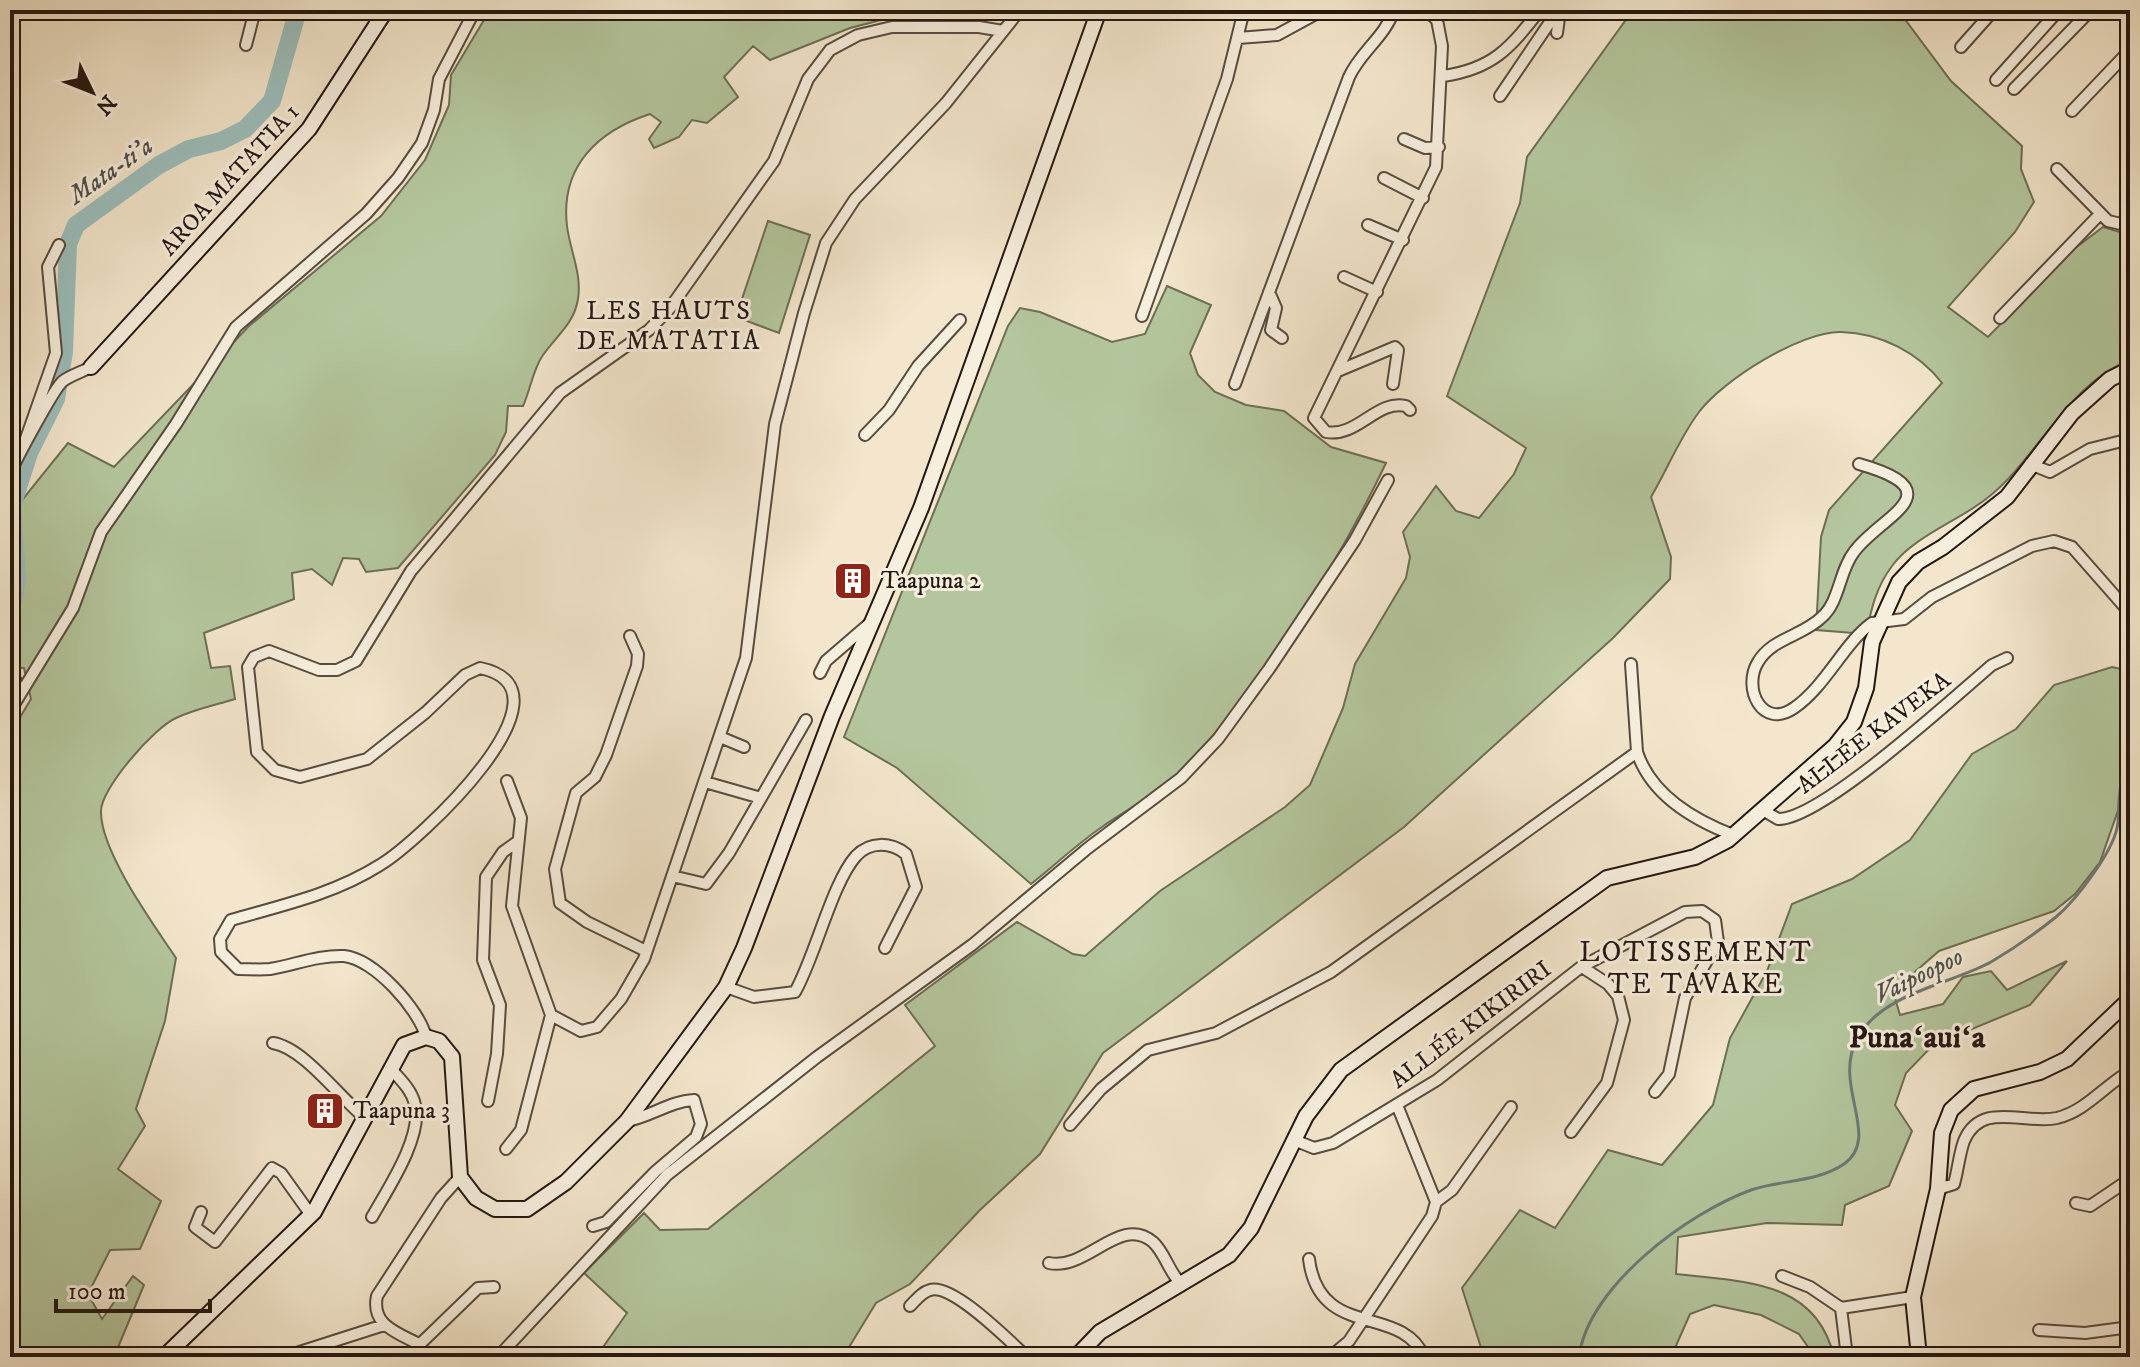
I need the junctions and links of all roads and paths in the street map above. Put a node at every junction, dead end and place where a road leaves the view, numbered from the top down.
1 (255, 10) edge
2 (386, 10) edge
3 (475, 10) edge
4 (1020, 10) edge
5 (1099, 10) edge
6 (1244, 10) edge
7 (1323, 10) edge
8 (1394, 10) edge
9 (1426, 10) edge
10 (1444, 10) edge
11 (1525, 10) edge
12 (1552, 10) edge
13 (1560, 10) edge
14 (1994, 10) edge
15 (2059, 10) edge
16 (2091, 10) edge
17 (1538, 14) edge
18 (1437, 20) junction
19 (1003, 31) junction
20 (1557, 33) dead end
21 (1238, 38) junction
22 (246, 45) dead end
23 (1961, 47) dead end
24 (2130, 50) edge
25 (1443, 76) junction
26 (1996, 80) dead end
27 (2014, 89) dead end
28 (1500, 96) dead end
29 (2072, 111) dead end
30 (1404, 139) dead end
31 (1439, 147) junction
32 (2057, 169) dead end
33 (1384, 178) dead end
34 (1423, 198) junction
35 (2100, 214) junction
36 (1368, 225) dead end
37 (2130, 226) edge
38 (1403, 240) junction
39 (59, 245) dead end
40 (1344, 277) dead end
41 (1269, 292) junction
42 (1377, 292) junction
43 (1142, 316) dead end
44 (2000, 318) dead end
45 (960, 320) dead end
46 (1282, 338) dead end
47 (91, 367) joint
48 (2130, 369) edge
49 (1338, 371) junction
50 (1235, 384) dead end
51 (1393, 384) dead end
52 (1410, 410) dead end
53 (865, 435) dead end
54 (2130, 439) edge
55 (23, 447) junction
56 (1859, 464) dead end
57 (2030, 464) junction
58 (10, 475) edge
59 (1388, 480) dead end
60 (2130, 613) edge
61 (1881, 619) junction
62 (872, 622) junction
63 (630, 636) dead end
64 (2007, 658) dead end
65 (1631, 664) dead end
66 (820, 673) dead end
67 (10, 677) edge
68 (19, 696) junction
69 (10, 711) edge
70 (806, 720) dead end
71 (720, 737) junction
72 (744, 747) dead end
73 (1637, 752) junction
74 (507, 781) dead end
75 (705, 782) junction
76 (761, 798) junction
77 (1761, 809) junction
78 (1733, 835) junction
79 (517, 842) junction
80 (672, 876) junction
81 (885, 948) dead end
82 (646, 951) junction
83 (1582, 967) junction
84 (726, 987) junction
85 (2130, 999) edge
86 (551, 1015) junction
87 (426, 1037) junction
88 (273, 1043) dead end
89 (390, 1068) junction
90 (2130, 1071) edge
91 (1655, 1092) dead end
92 (488, 1101) dead end
93 (1397, 1105) junction
94 (1511, 1107) dead end
95 (364, 1117) junction
96 (627, 1121) junction
97 (1070, 1125) dead end
98 (1571, 1132) dead end
99 (1294, 1140) junction
100 (506, 1149) dead end
101 (460, 1177) junction
102 (2130, 1179) edge
103 (1938, 1189) junction
104 (1436, 1202) junction
105 (2076, 1203) dead end
106 (201, 1212) dead end
107 (311, 1215) junction
108 (372, 1217) dead end
109 (608, 1235) junction
110 (1309, 1259) dead end
111 (1049, 1263) dead end
112 (1782, 1276) dead end
113 (1181, 1284) junction
114 (494, 1287) dead end
115 (1913, 1297) junction
116 (910, 1306) dead end
117 (1841, 1308) junction
118 (1364, 1319) junction
119 (384, 1325) junction
120 (2130, 1327) edge
121 (2039, 1330) dead end
122 (414, 1352) edge
123 (164, 1357) edge
124 (284, 1357) edge
125 (498, 1357) edge
126 (1027, 1357) edge
127 (1076, 1357) edge
128 (1330, 1357) edge
129 (1424, 1357) edge
130 (1847, 1357) edge
131 (1919, 1357) edge

1 - 22 street
2 - 47 main road, AROA MATATIA 1
3 - 68 street
4 - 19 street
5 - 62 main road
6 - 21 street
7 - 21 street
8 - 41 street
9 - 18 street
10 - 18 street
11 - 17 street
12 - 28 street
13 - 20 street
14 - 23 street
15 - 26 street
16 - 27 street
17 - 25 street
18 - 25 street
19 - 71 street
19 - 87 street
21 - 43 street
24 - 29 street
25 - 31 street
30 - 31 street
31 - 34 street
32 - 35 street
33 - 34 street
34 - 38 street
35 - 37 street
35 - 44 street
36 - 38 street
38 - 42 street
39 - 55 street
40 - 42 street
41 - 46 street
41 - 50 street
42 - 49 street
45 - 53 street
47 - 55 street
48 - 57 main road
49 - 51 street
49 - 52 street
54 - 57 street
55 - 58 street
56 - 61 street
57 - 61 main road
59 - 109 street
60 - 61 street
61 - 77 main road
62 - 66 street
62 - 84 main road
63 - 82 street
64 - 77 street, ALLÉE KAVEKA
65 - 73 street
67 - 68 street
68 - 69 street
70 - 76 street
71 - 72 street
71 - 75 street
73 - 78 street
73 - 97 street
74 - 79 street
75 - 76 street
75 - 80 street
76 - 80 street
77 - 78 main road
78 - 99 main road
79 - 86 street
79 - 92 street
80 - 82 street
81 - 84 street
82 - 86 street
83 - 91 street, ALLÉE KIKIRIRI
83 - 93 street, ALLÉE KIKIRIRI
83 - 98 street
84 - 96 main road
85 - 103 main road
86 - 100 street
87 - 89 main road
87 - 101 main road
88 - 95 street
89 - 95 main road
89 - 108 street
90 - 103 street
93 - 99 street, ALLÉE KIKIRIRI
93 - 104 street
94 - 104 street
95 - 107 main road
96 - 101 main road
96 - 109 street
99 - 113 main road
101 - 119 street
102 - 105 street
103 - 115 main road
104 - 118 street
106 - 107 street
107 - 123 main road
109 - 125 street
110 - 118 street
111 - 113 street
112 - 117 street
113 - 127 main road
114 - 122 street
115 - 117 street
115 - 131 main road
116 - 126 street
117 - 130 street
118 - 128 street
118 - 129 street
119 - 122 street
119 - 124 street
120 - 121 street

